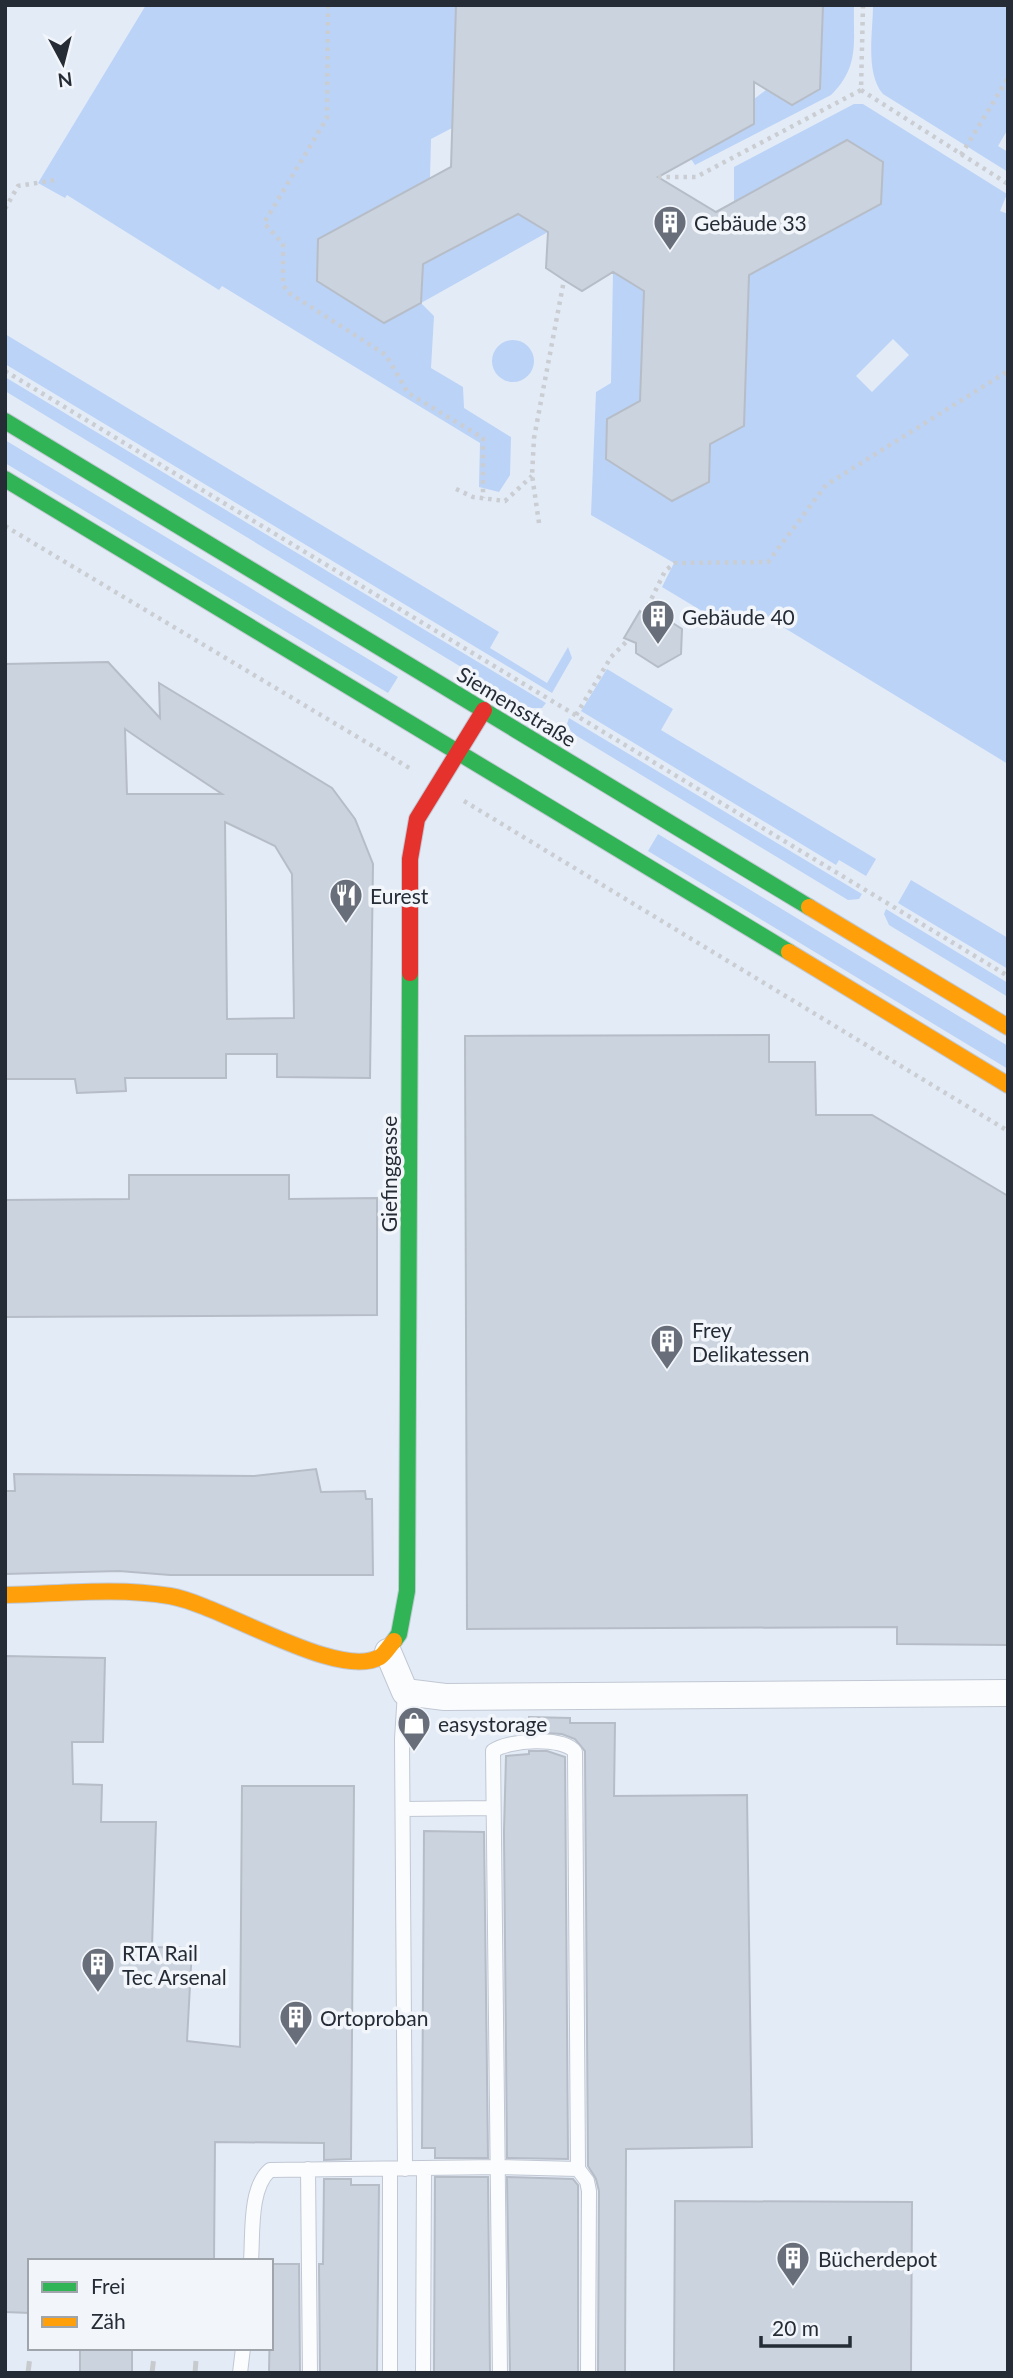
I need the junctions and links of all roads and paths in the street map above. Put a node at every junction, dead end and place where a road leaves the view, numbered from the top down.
1 (328, 5) edge
2 (863, 5) edge
3 (1008, 78) edge
4 (861, 90) junction
5 (961, 155) junction
6 (658, 177) dead end
7 (55, 180) dead end
8 (1008, 184) edge
9 (5, 209) edge
10 (564, 280) dead end
11 (5, 371) edge
12 (1007, 372) edge
13 (5, 421) edge
14 (533, 475) junction
15 (5, 480) edge
16 (456, 489) dead end
17 (482, 498) junction
18 (539, 523) dead end
19 (5, 526) edge
20 (644, 614) dead end
21 (628, 640) dead end
22 (484, 710) junction
23 (576, 715) junction
24 (456, 752) junction
25 (436, 784) junction
26 (1008, 976) edge
27 (1008, 1027) edge
28 (1008, 1085) edge
29 (1008, 1131) edge
30 (5, 1595) edge
31 (388, 1653) junction
32 (405, 1692) junction
33 (1008, 1693) edge
34 (492, 1808) junction
35 (403, 1809) junction
36 (499, 2167) junction
37 (309, 2169) junction
38 (398, 2169) junction
39 (424, 2169) junction
40 (578, 2169) junction
41 (251, 2259) edge
42 (243, 2350) edge
43 (240, 2373) edge
44 (310, 2373) edge
45 (390, 2373) edge
46 (423, 2373) edge
47 (500, 2373) edge
48 (587, 2373) edge

1 - 17 path
2 - 4 path
3 - 5 path
4 - 5 path
4 - 6 path
5 - 8 path
7 - 9 path
10 - 14 path
11 - 23 path
12 - 20 path
13 - 22 main road, Siemensstraße
14 - 17 path
14 - 18 path
15 - 24 main road
16 - 17 path
19 - 25 path
21 - 23 path
22 - 24 main road, Giefinggasse
22 - 27 main road, Siemensstraße
23 - 26 path
24 - 25 main road, Giefinggasse
24 - 28 main road
25 - 29 path
25 - 31 main road, Giefinggasse
30 - 31 main road
31 - 32 street
32 - 33 street
32 - 35 lane
34 - 35 lane
34 - 36 lane
34 - 40 lane
35 - 38 lane
36 - 39 lane
36 - 40 lane
36 - 47 lane
37 - 38 lane
37 - 41 lane
37 - 44 lane
38 - 39 lane
38 - 45 lane
39 - 46 lane
40 - 48 lane
42 - 43 lane

